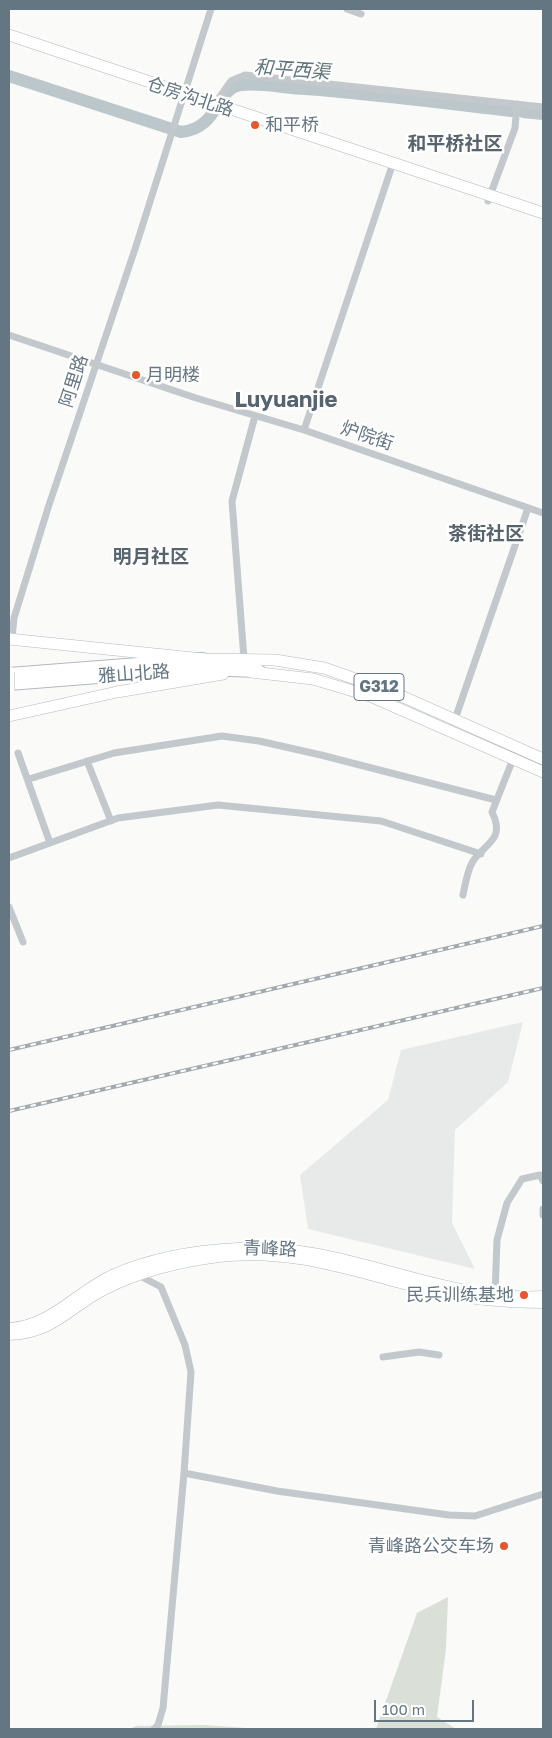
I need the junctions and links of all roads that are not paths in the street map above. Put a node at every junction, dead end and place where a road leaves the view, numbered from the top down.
1 (211, 9) edge
2 (347, 9) edge
3 (361, 14) dead end
4 (9, 35) edge
5 (9, 43) edge
6 (182, 97) junction
7 (517, 104) junction
8 (543, 107) edge
9 (216, 108) junction
10 (392, 166) junction
11 (490, 198) junction
12 (543, 213) edge
13 (543, 219) edge
14 (9, 335) edge
15 (95, 364) junction
16 (255, 416) junction
17 (304, 430) junction
18 (528, 508) junction
19 (543, 513) edge
20 (10, 639) edge
21 (203, 659) junction
22 (244, 659) junction
23 (259, 671) junction
24 (9, 673) edge
25 (9, 684) edge
26 (9, 690) edge
27 (9, 716) edge
28 (454, 720) junction
29 (450, 731) junction
30 (18, 753) dead end
31 (513, 759) junction
32 (543, 759) edge
33 (87, 761) junction
34 (543, 772) edge
35 (29, 780) junction
36 (496, 800) junction
37 (111, 821) junction
38 (50, 843) junction
39 (481, 854) junction
40 (9, 858) edge
41 (463, 895) dead end
42 (9, 907) edge
43 (23, 942) dead end
44 (543, 1181) edge
45 (543, 1209) edge
46 (543, 1215) edge
47 (142, 1269) junction
48 (496, 1294) junction
49 (543, 1296) edge
50 (543, 1302) edge
51 (9, 1328) edge
52 (9, 1335) edge
53 (439, 1355) dead end
54 (383, 1357) dead end
55 (184, 1473) junction
56 (543, 1494) edge
57 (154, 1729) edge

1 - 6 street, 阿里路
2 - 3 street
4 - 6 main road, 仓房沟北路
5 - 6 main road, 仓房沟北路
6 - 9 main road, 仓房沟北路
6 - 15 street, 阿里路
7 - 8 street
7 - 9 street
7 - 11 street
9 - 10 main road, 仓房沟北路
10 - 11 main road, 仓房沟北路
10 - 17 street
11 - 12 main road, 仓房沟北路
11 - 13 main road, 仓房沟北路
14 - 15 street, 炉院街
15 - 16 street, 炉院街
15 - 20 street, 阿里路
16 - 17 street, 炉院街
16 - 22 street
17 - 18 street, 炉院街
18 - 19 street, 炉院街
18 - 28 street
20 - 21 main road, G312
21 - 22 main road, G312
21 - 24 highway
22 - 28 main road, G312
23 - 25 highway, 雅山北路
23 - 27 main road, G312
23 - 29 main road, G312
24 - 26 main road, bridge
28 - 29 street
28 - 32 main road, G312
29 - 31 main road, G312
30 - 35 street
31 - 34 main road, G312
31 - 36 street
33 - 35 street
33 - 36 street
33 - 37 street
35 - 38 street
36 - 39 street
37 - 38 street
37 - 39 street
38 - 40 street
39 - 41 street
42 - 43 street
44 - 48 street
45 - 46 street
47 - 48 main road, 青峰路
47 - 50 main road, 青峰路
47 - 51 main road, 青峰路
47 - 52 main road, 青峰路
47 - 55 street
48 - 49 main road, 青峰路
49 - 50 street
53 - 54 street
55 - 56 street
55 - 57 street

